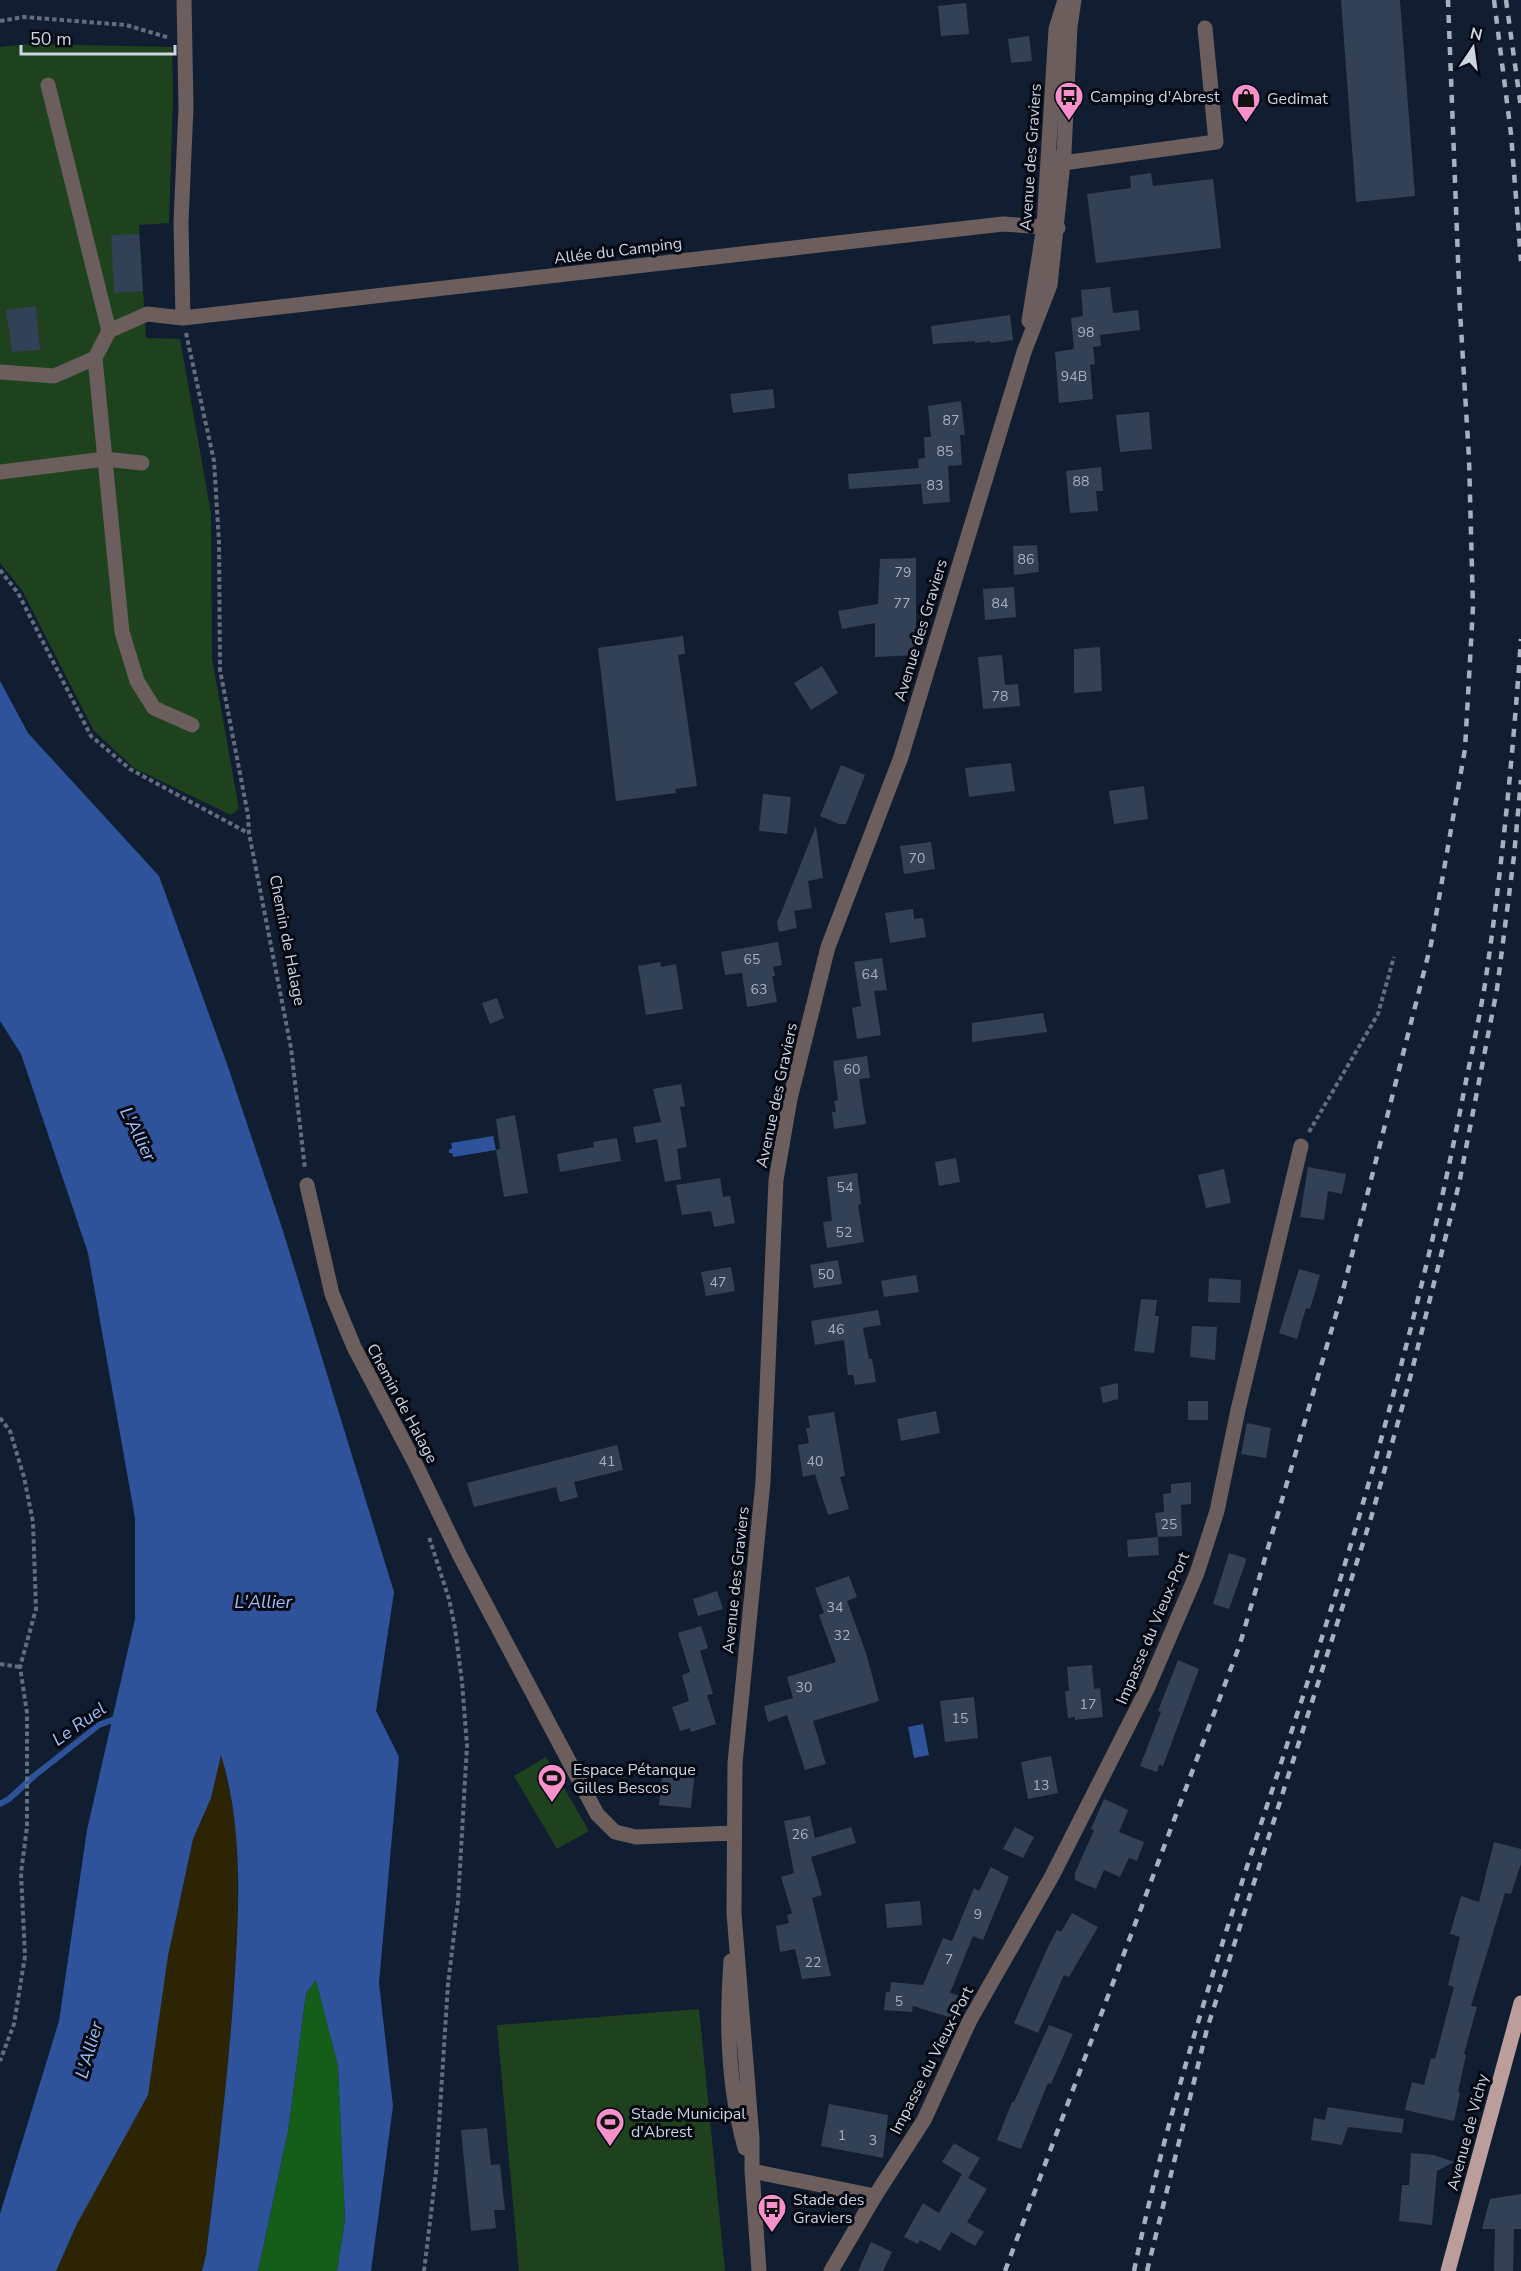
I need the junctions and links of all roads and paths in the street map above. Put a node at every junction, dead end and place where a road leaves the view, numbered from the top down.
1 (184, 0) edge
2 (1065, 0) edge
3 (1074, 0) edge
4 (0, 21) edge
5 (1205, 28) dead end
6 (185, 42) junction
7 (48, 85) dead end
8 (1048, 151) junction
9 (1063, 163) junction
10 (1051, 227) junction
11 (183, 318) junction
12 (110, 331) junction
13 (95, 358) junction
14 (0, 372) edge
15 (105, 459) junction
16 (142, 463) dead end
17 (0, 472) edge
18 (0, 570) edge
19 (192, 725) dead end
20 (249, 833) junction
21 (1394, 957) dead end
22 (1301, 1146) joint
23 (307, 1185) joint
24 (0, 1418) edge
25 (426, 1526) dead end
26 (0, 1664) edge
27 (20, 1667) junction
28 (734, 1833) junction
29 (1521, 2003) edge
30 (0, 2061) edge
31 (752, 2171) junction
32 (875, 2196) junction
33 (424, 2271) edge
34 (759, 2271) edge
35 (831, 2271) edge
36 (1448, 2271) edge

1 - 6 street
2 - 8 street, Avenue des Graviers
3 - 9 street, Avenue des Graviers
4 - 6 path
5 - 9 street
6 - 11 street
7 - 12 street
8 - 9 street
8 - 10 street, Avenue des Graviers
9 - 10 street, Avenue des Graviers
10 - 11 street, Allée du Camping
10 - 28 street, Avenue des Graviers
11 - 12 street, Allée du Camping
11 - 20 path, Chemin de Halage
12 - 13 street
13 - 14 street
13 - 15 street
15 - 16 street
15 - 17 street
15 - 19 street
18 - 20 path
20 - 23 path, Chemin de Halage
21 - 22 path
22 - 32 street, Impasse du Vieux-Port
23 - 28 street, Chemin de Halage
24 - 27 path
25 - 33 path
26 - 27 path
27 - 30 path
28 - 31 street, Avenue des Graviers
29 - 36 main road, Avenue de Vichy
31 - 32 street
31 - 34 street, Avenue des Graviers
32 - 35 street, Impasse du Vieux-Port

